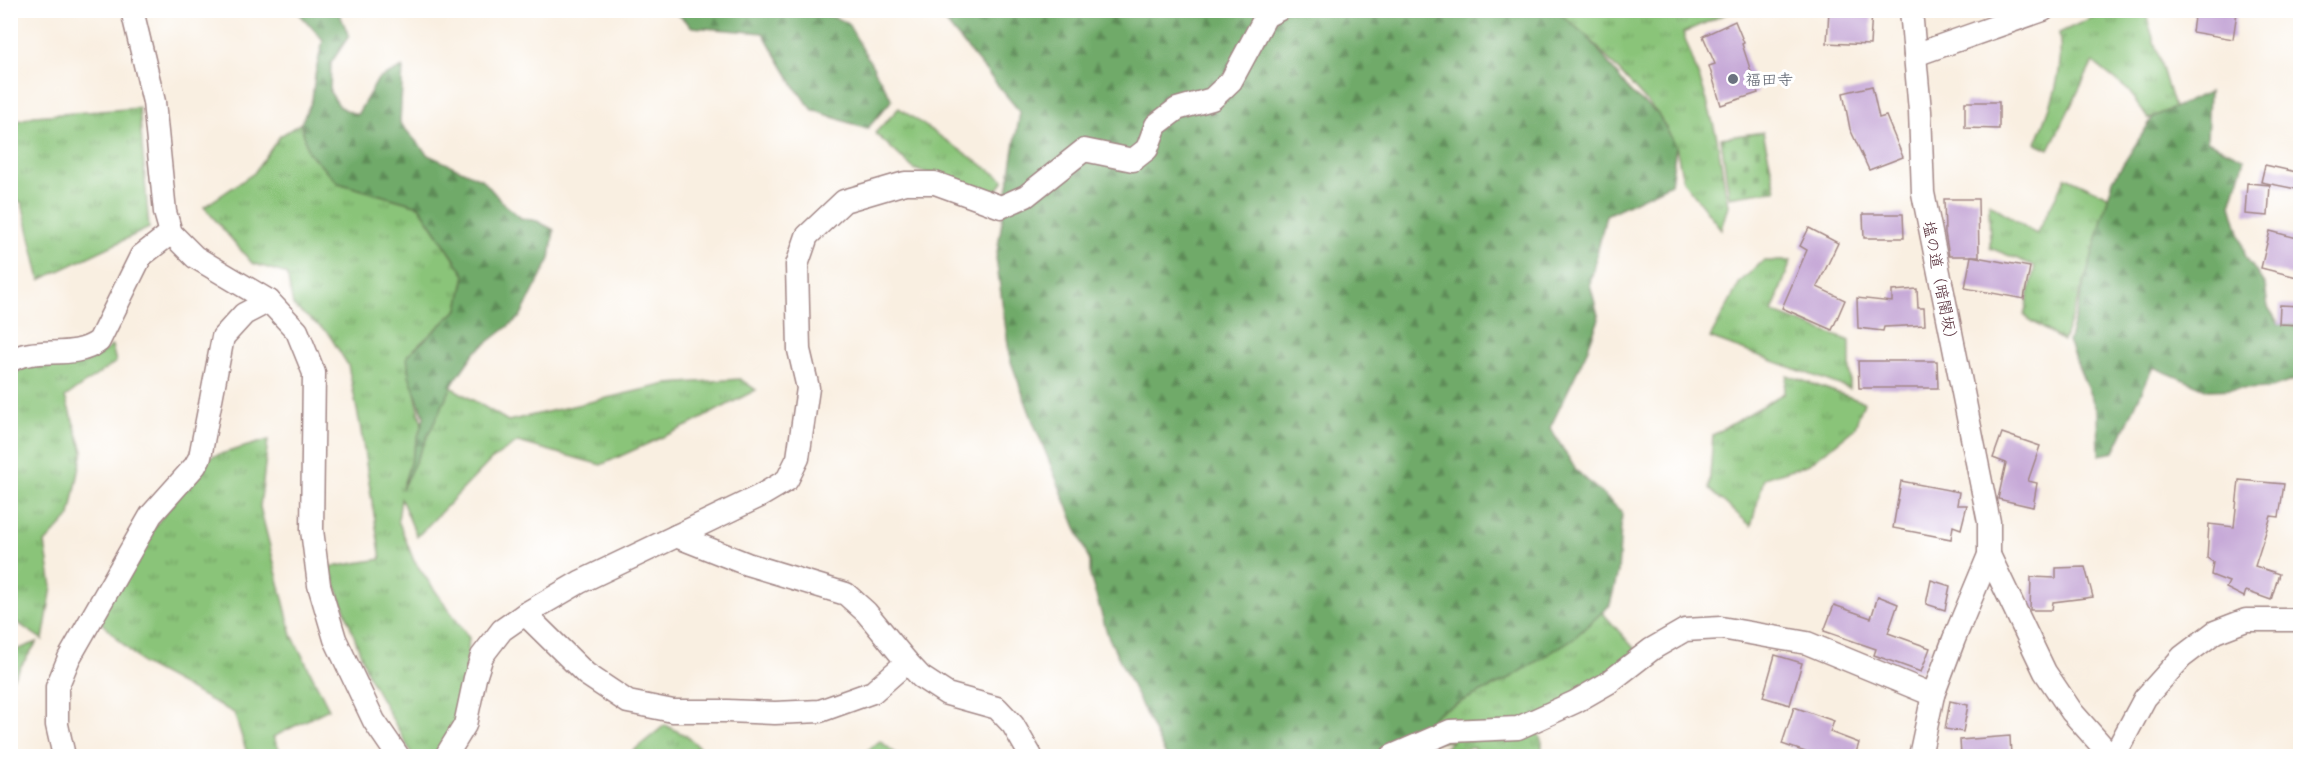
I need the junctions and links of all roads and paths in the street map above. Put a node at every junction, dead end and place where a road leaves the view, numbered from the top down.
1 (132, 10) edge
2 (1278, 10) edge
3 (1911, 10) edge
4 (2043, 10) edge
5 (1915, 55) junction
6 (171, 233) junction
7 (269, 301) junction
8 (10, 361) edge
9 (676, 536) junction
10 (1989, 555) junction
11 (525, 614) junction
12 (2301, 620) edge
13 (907, 662) junction
14 (1933, 696) junction
15 (64, 756) edge
16 (398, 756) edge
17 (446, 756) edge
18 (1031, 756) edge
19 (1392, 756) edge
20 (1920, 756) edge
21 (2112, 756) edge

1 - 6 street
2 - 9 street
3 - 5 street, 塩の道（暗闇坂）
4 - 5 street
5 - 10 street, 塩の道（暗闇坂）
6 - 7 street
6 - 8 street
7 - 15 street
7 - 16 street
9 - 11 street
9 - 13 street
10 - 14 street
10 - 21 street
11 - 13 street
11 - 17 street
12 - 21 street
13 - 18 street
14 - 19 street
14 - 20 street

